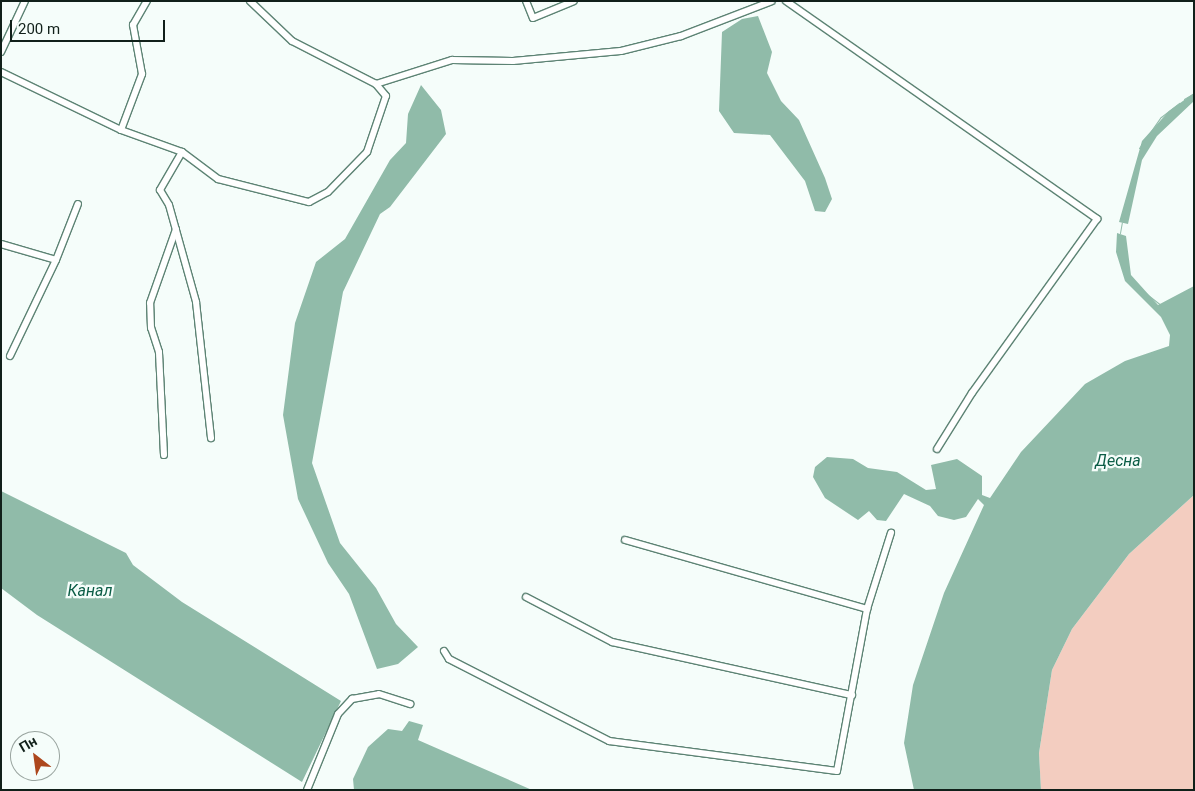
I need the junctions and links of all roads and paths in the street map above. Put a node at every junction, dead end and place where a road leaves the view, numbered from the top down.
1 (25, 1) edge
2 (147, 1) edge
3 (250, 1) edge
4 (526, 1) edge
5 (574, 1) edge
6 (772, 1) edge
7 (786, 1) edge
8 (1, 52) edge
9 (1, 72) edge
10 (376, 84) junction
11 (121, 130) junction
12 (182, 152) junction
13 (78, 204) dead end
14 (176, 228) junction
15 (1, 244) edge
16 (56, 260) junction
17 (10, 356) dead end
18 (211, 438) dead end
19 (937, 449) dead end
20 (164, 455) dead end
21 (891, 533) dead end
22 (625, 540) dead end
23 (526, 597) dead end
24 (867, 609) junction
25 (444, 651) dead end
26 (852, 695) junction
27 (410, 704) dead end
28 (307, 790) edge

1 - 8 street
2 - 11 street
3 - 10 street
4 - 5 street
6 - 10 street
7 - 19 street
9 - 11 street
10 - 12 street
11 - 12 street
12 - 14 street
13 - 16 street
14 - 18 street
14 - 20 street
15 - 16 street
16 - 17 street
21 - 24 street
22 - 24 street
23 - 26 street
24 - 26 street
25 - 26 street
27 - 28 street

